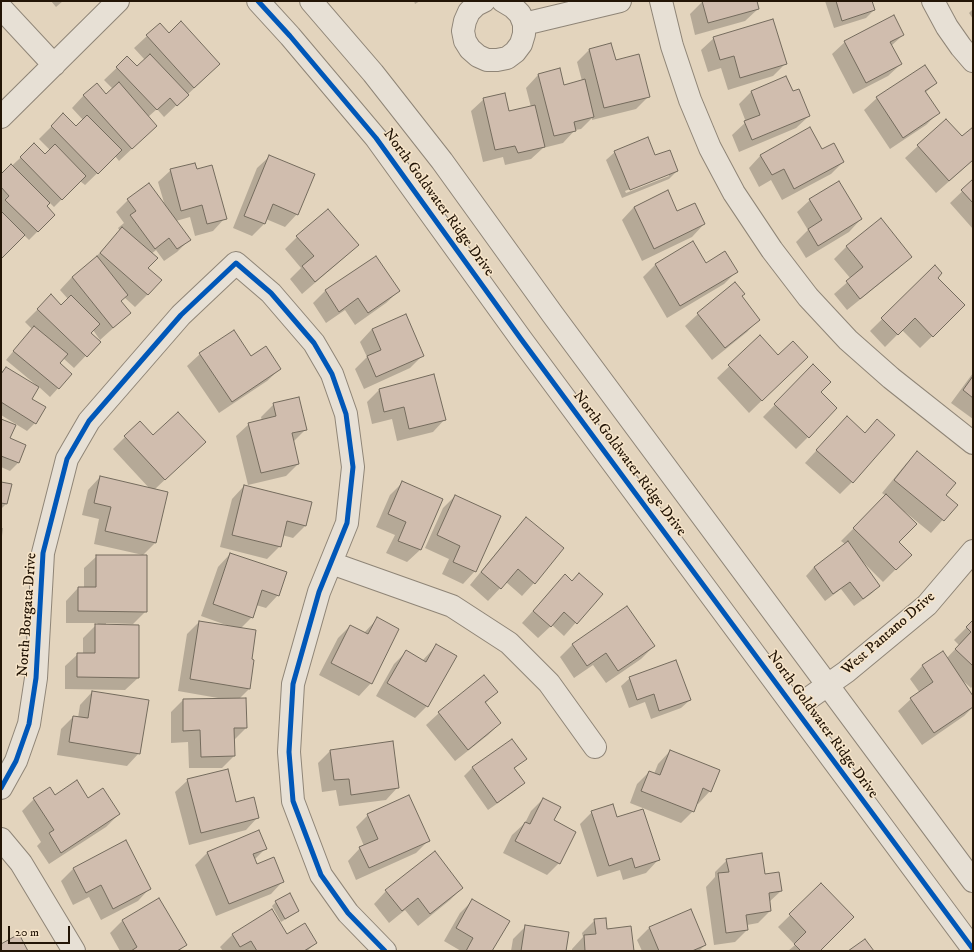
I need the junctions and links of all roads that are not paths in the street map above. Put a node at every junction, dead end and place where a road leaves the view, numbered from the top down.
1 (118, 1) edge
2 (258, 1) edge
3 (311, 1) edge
4 (484, 1) edge
5 (503, 1) edge
6 (620, 1) edge
7 (661, 1) edge
8 (933, 1) edge
9 (1, 8) edge
10 (524, 24) junction
11 (973, 61) edge
12 (54, 65) junction
13 (1, 117) edge
14 (973, 443) edge
15 (973, 551) edge
16 (331, 563) junction
17 (828, 685) junction
18 (795, 708) junction
19 (595, 747) dead end
20 (1, 788) edge
21 (1, 839) edge
22 (973, 881) edge
23 (973, 949) edge
24 (74, 951) edge
25 (385, 951) edge

1 - 12 street
2 - 18 street, North Goldwater Ridge Drive
3 - 17 street, North Goldwater Ridge Drive
4 - 10 street
5 - 10 street
6 - 10 street
7 - 14 street
8 - 11 street
9 - 12 street
12 - 13 street
15 - 17 street, West Pantano Drive
16 - 19 street
16 - 20 street, North Borgata Drive
16 - 25 street
17 - 18 street, West Pantano Drive
17 - 22 street, North Goldwater Ridge Drive
18 - 23 street, North Goldwater Ridge Drive
21 - 24 street

